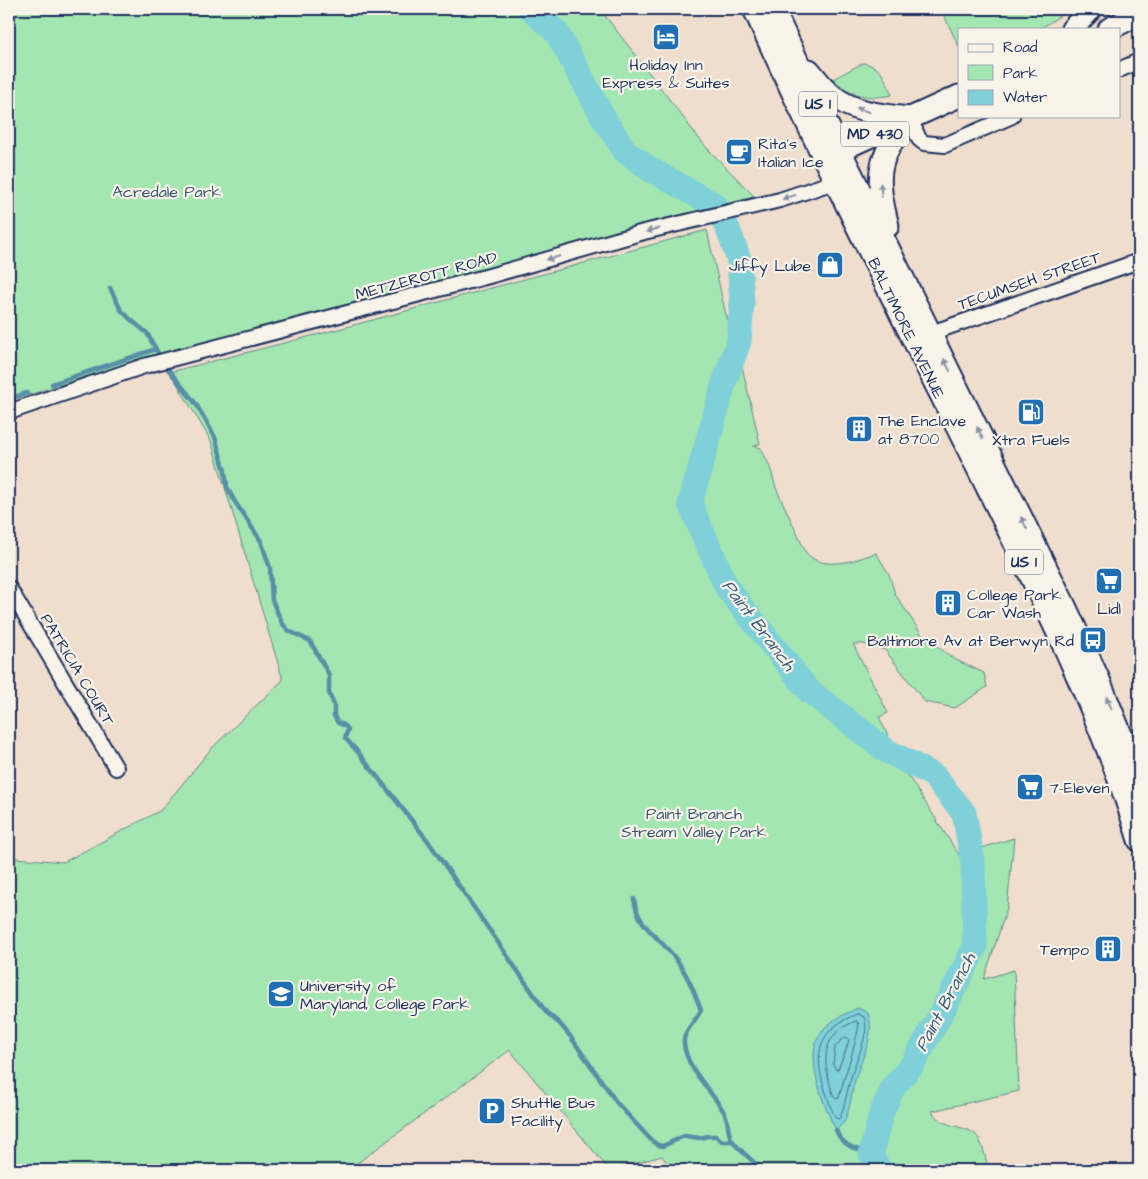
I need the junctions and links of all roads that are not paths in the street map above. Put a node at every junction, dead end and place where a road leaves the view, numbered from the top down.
1 (754, 9) edge
2 (773, 9) edge
3 (1090, 9) edge
4 (1139, 14) edge
5 (1073, 28) edge
6 (1111, 28) edge
7 (796, 57) junction
8 (1139, 61) edge
9 (1120, 70) edge
10 (958, 96) edge
11 (910, 118) junction
12 (1007, 118) edge
13 (832, 154) junction
14 (844, 178) junction
15 (1139, 261) edge
16 (901, 272) junction
17 (931, 333) junction
18 (9, 412) edge
19 (9, 588) edge
20 (1134, 745) edge
21 (116, 768) dead end
22 (1139, 779) edge
23 (1139, 840) edge

1 - 13 main road, BALTIMORE AVENUE / US 1
2 - 7 main road, BALTIMORE AVENUE / US 1
3 - 5 main road
4 - 6 main road
11 -> 7 main road
7 - 13 main road, BALTIMORE AVENUE / US 1
8 - 9 street
10 - 11 main road, MD 430
11 - 12 street
11 - 13 main road, MD 430
16 -> 11 main road
13 - 14 main road, BALTIMORE AVENUE / US 1
14 - 16 main road, BALTIMORE AVENUE / US 1
14 -> 18 street, METZEROTT ROAD
14 - 23 main road, BALTIMORE AVENUE / US 1
15 - 17 street, TECUMSEH STREET
16 - 17 main road, BALTIMORE AVENUE / US 1
20 -> 17 main road, BALTIMORE AVENUE / US 1
19 - 21 street, PATRICIA COURT
20 - 22 main road, BALTIMORE AVENUE / US 1

